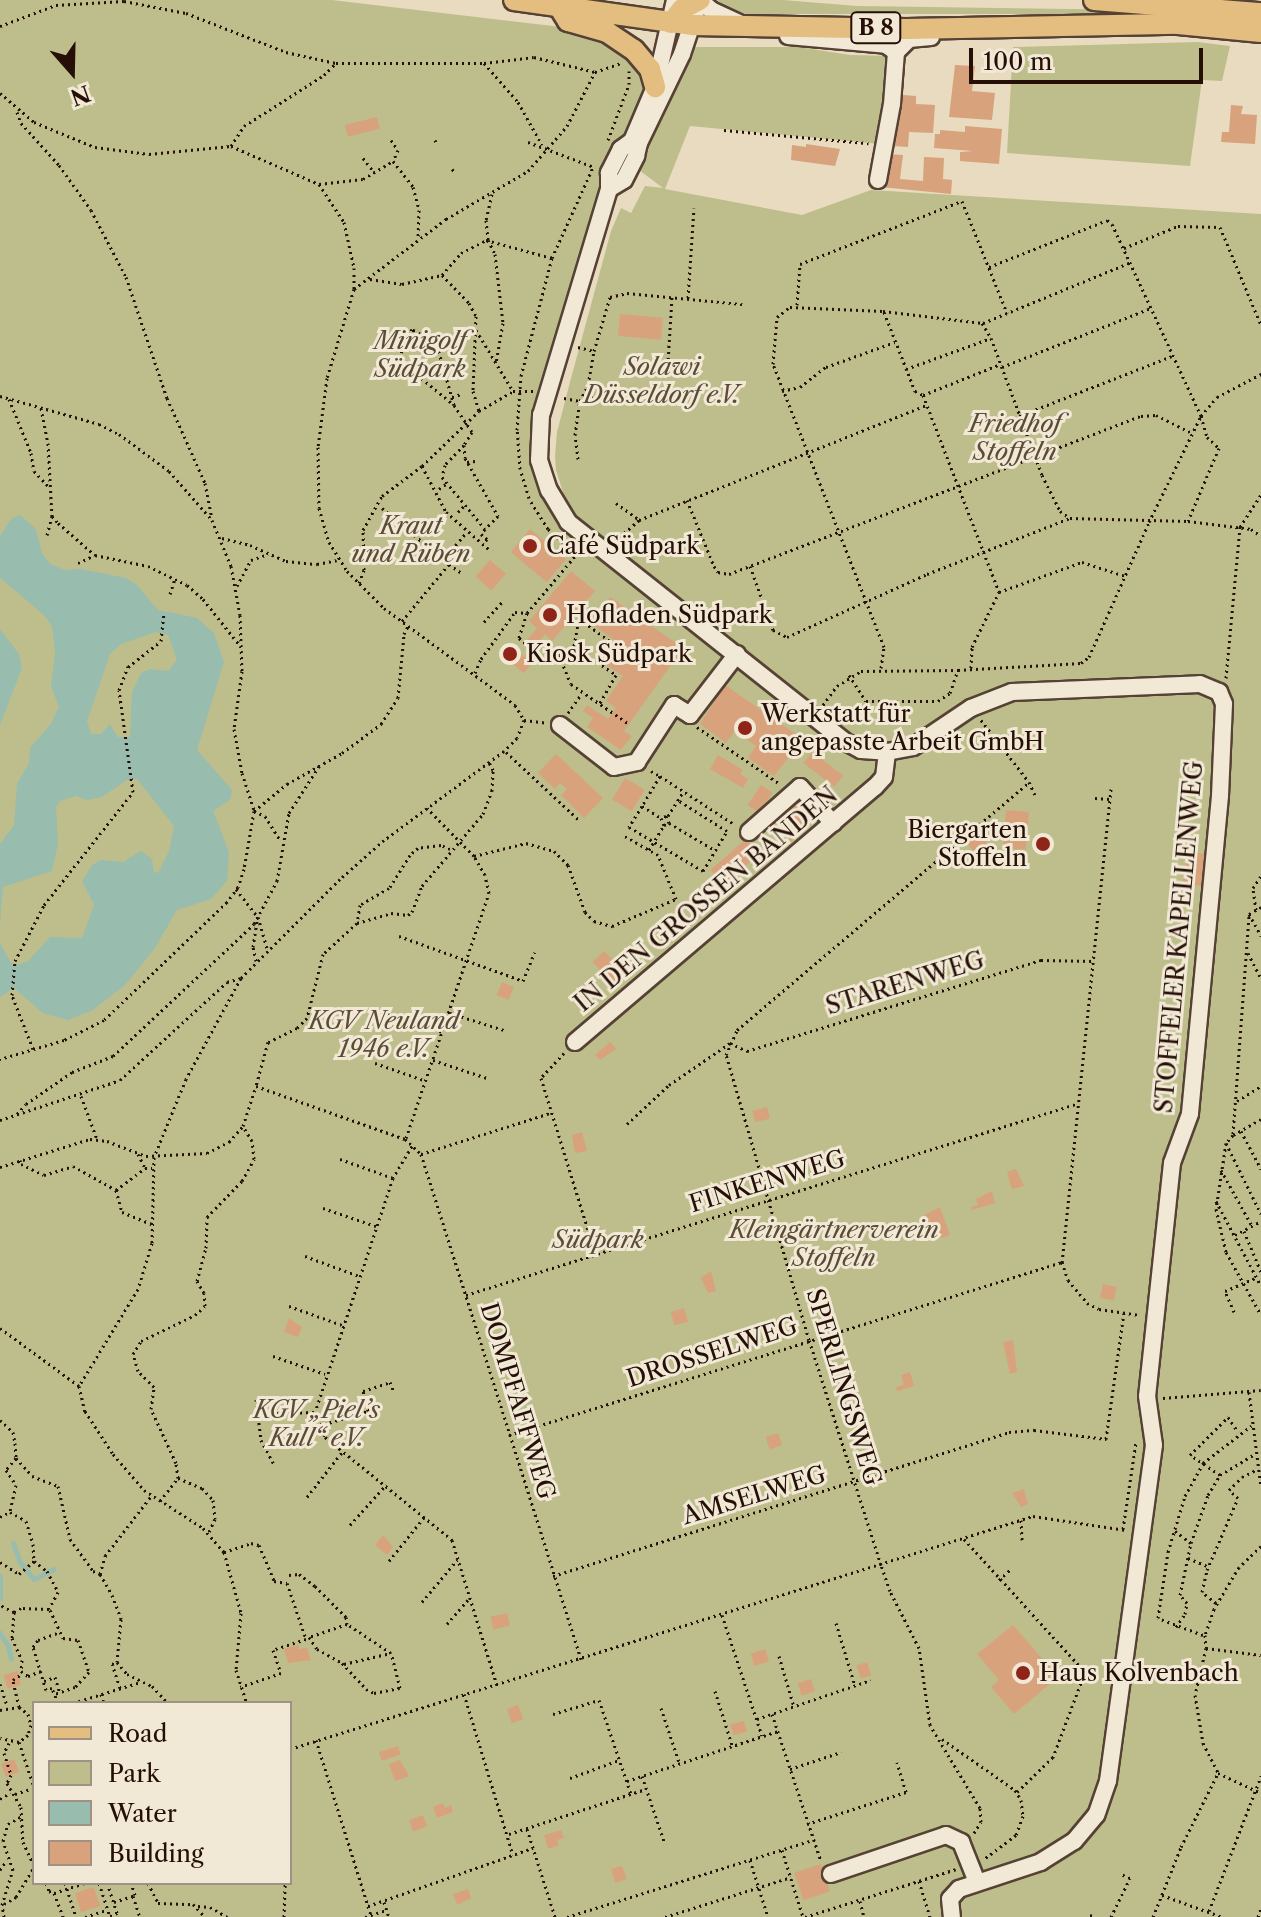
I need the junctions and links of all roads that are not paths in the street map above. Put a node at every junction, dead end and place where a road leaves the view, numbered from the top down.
1 (514, 0) edge
2 (675, 0) edge
3 (700, 0) edge
4 (1094, 0) edge
5 (562, 2) edge
6 (1261, 13) edge
7 (671, 23) junction
8 (693, 25) junction
9 (747, 26) junction
10 (1005, 27) junction
11 (1261, 32) edge
12 (896, 52) junction
13 (655, 87) junction
14 (635, 142) junction
15 (878, 180) dead end
16 (737, 654) junction
17 (560, 725) road end
18 (887, 752) junction
19 (833, 823) junction
20 (749, 832) road end
21 (575, 1042) road end
22 (825, 1868) road end
23 (977, 1882) junction
24 (952, 1917) edge

1 - 5 main road, B 8
2 - 7 street
3 - 7 main road
3 - 8 street
3 - 9 street
4 - 6 main road
5 - 7 main road, B 8
5 - 13 main road
7 - 8 main road, B 8
7 - 13 street
8 - 9 main road, B 8
8 - 14 street
9 - 10 main road, B 8
9 - 12 street
10 - 11 main road, B 8
10 - 12 street
12 - 15 street
13 - 14 street
14 - 16 street
16 - 17 street
16 - 18 street
18 - 19 street, IN DEN GROSSEN BANDEN
18 - 23 street, STOFFELER KAPELLENWEG
19 - 20 street
19 - 21 street, IN DEN GROSSEN BANDEN
22 - 23 street
23 - 24 street, STOFFELER KAPELLENWEG

